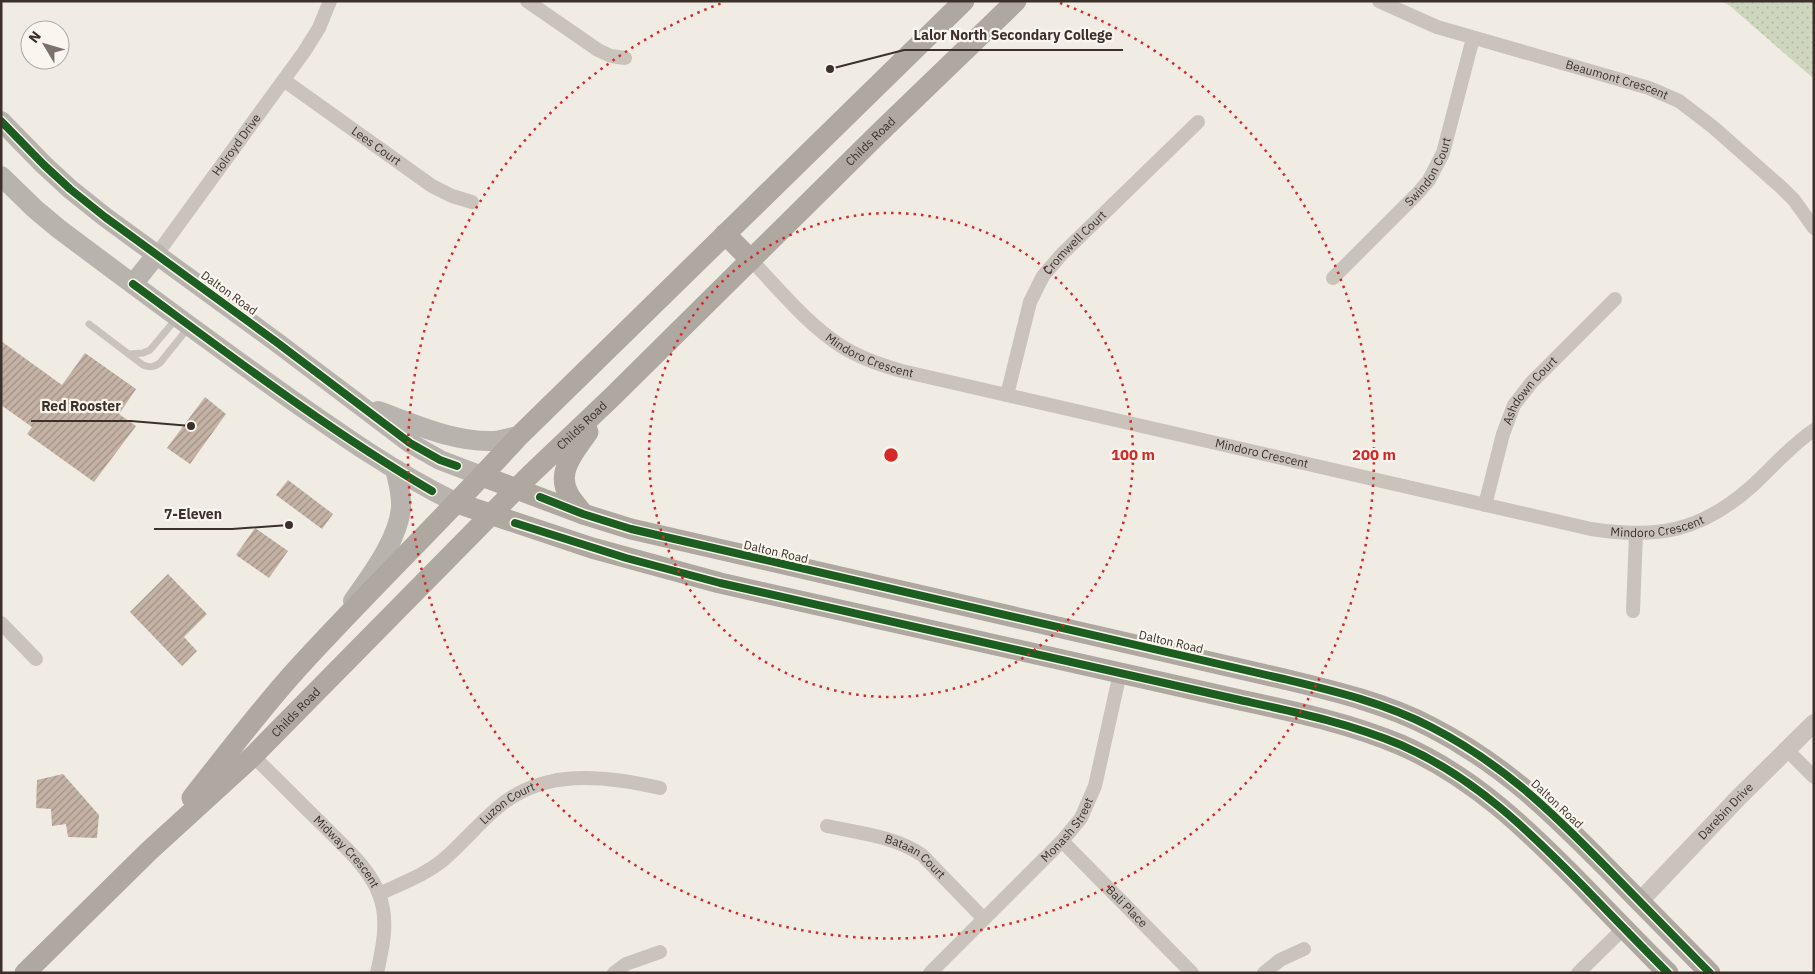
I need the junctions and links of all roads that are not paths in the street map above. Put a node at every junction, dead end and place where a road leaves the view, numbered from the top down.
1 (330, 1) edge
2 (527, 1) edge
3 (964, 1) edge
4 (1016, 1) edge
5 (1379, 1) edge
6 (1473, 38) junction
7 (625, 58) dead end
8 (285, 81) junction
9 (1, 121) edge
10 (1198, 122) dead end
11 (1, 176) edge
12 (472, 202) dead end
13 (1814, 228) edge
14 (725, 234) junction
15 (157, 254) junction
16 (751, 260) junction
17 (1333, 278) dead end
18 (133, 284) junction
19 (1615, 299) dead end
20 (184, 321) junction
21 (89, 324) dead end
22 (129, 354) junction
23 (1007, 395) junction
24 (612, 397) junction
25 (355, 402) junction
26 (1814, 430) edge
27 (519, 436) junction
28 (395, 470) junction
29 (482, 476) junction
30 (516, 489) junction
31 (457, 503) junction
32 (1485, 505) junction
33 (583, 514) junction
34 (491, 516) junction
35 (1636, 534) junction
36 (1633, 611) dead end
37 (1, 623) edge
38 (332, 631) junction
39 (1127, 643) junction
40 (36, 659) dead end
41 (1120, 672) junction
42 (263, 707) junction
43 (294, 714) junction
44 (1814, 723) edge
45 (238, 741) junction
46 (1787, 750) junction
47 (253, 756) junction
48 (1814, 777) edge
49 (660, 788) dead end
50 (827, 826) dead end
51 (1062, 841) junction
52 (149, 851) junction
53 (379, 894) junction
54 (1640, 901) junction
55 (984, 919) junction
56 (1624, 928) junction
57 (1304, 949) dead end
58 (660, 952) dead end
59 (25, 973) edge
60 (377, 973) edge
61 (614, 973) edge
62 (930, 973) edge
63 (1192, 973) edge
64 (1264, 973) edge
65 (1578, 973) edge
66 (1668, 973) edge
67 (1710, 973) edge

1 - 8 street, Holroyd Drive
2 - 7 street
3 - 14 main road, Childs Road
4 - 16 main road, Childs Road
5 - 6 street, Beaumont Crescent
6 - 13 street, Beaumont Crescent
6 - 17 street, Swindon Court
8 - 12 street, Lees Court
8 - 15 street, Holroyd Drive
9 - 15 main road, Dalton Road
10 - 23 street, Cromwell Court
11 - 18 main road
14 - 16 main road, Mindoro Crescent
14 - 27 main road, Childs Road
15 - 18 main road, Holroyd Drive
15 - 25 main road, Dalton Road
16 - 23 street, Mindoro Crescent
16 - 24 main road, Childs Road
18 - 20 main road
19 - 32 street, Ashdown Court
20 - 22 lane
20 - 22 lane
20 - 28 main road
21 - 22 lane
23 - 32 street, Mindoro Crescent
24 - 30 main road, Childs Road
24 - 33 main road
25 - 27 main road
25 - 29 main road, Dalton Road
26 - 35 street, Mindoro Crescent
27 - 29 main road, Childs Road
28 - 31 main road
28 - 38 main road
29 - 30 main road, Dalton Road
29 - 31 main road, Childs Road
30 - 33 main road, Dalton Road
30 - 34 main road, Childs Road
31 - 34 main road
31 - 38 main road, Childs Road
32 - 35 street, Mindoro Crescent
33 - 39 main road, Dalton Road
34 - 41 main road
34 - 43 main road, Childs Road
35 - 36 street
37 - 40 street
38 - 42 main road, Childs Road
39 - 41 main road, Monash Street
39 - 54 main road, Dalton Road
41 - 51 street, Monash Street
41 - 56 main road
42 - 43 main road
42 - 45 main road, Childs Road
43 - 47 main road, Childs Road
44 - 46 street, Darebin Drive
45 - 47 main road
45 - 52 main road, Childs Road
46 - 48 street
46 - 54 street, Darebin Drive
47 - 52 main road, Childs Road
47 - 53 street, Midway Crescent
49 - 53 street, Luzon Court
50 - 55 street, Bataan Court
51 - 55 street, Monash Street
51 - 63 street, Bali Place
52 - 59 main road, Childs Road
53 - 60 street, Midway Crescent
54 - 67 main road, Dalton Road
55 - 62 street, Monash Street
56 - 65 street
56 - 66 main road
57 - 64 street
58 - 61 street

